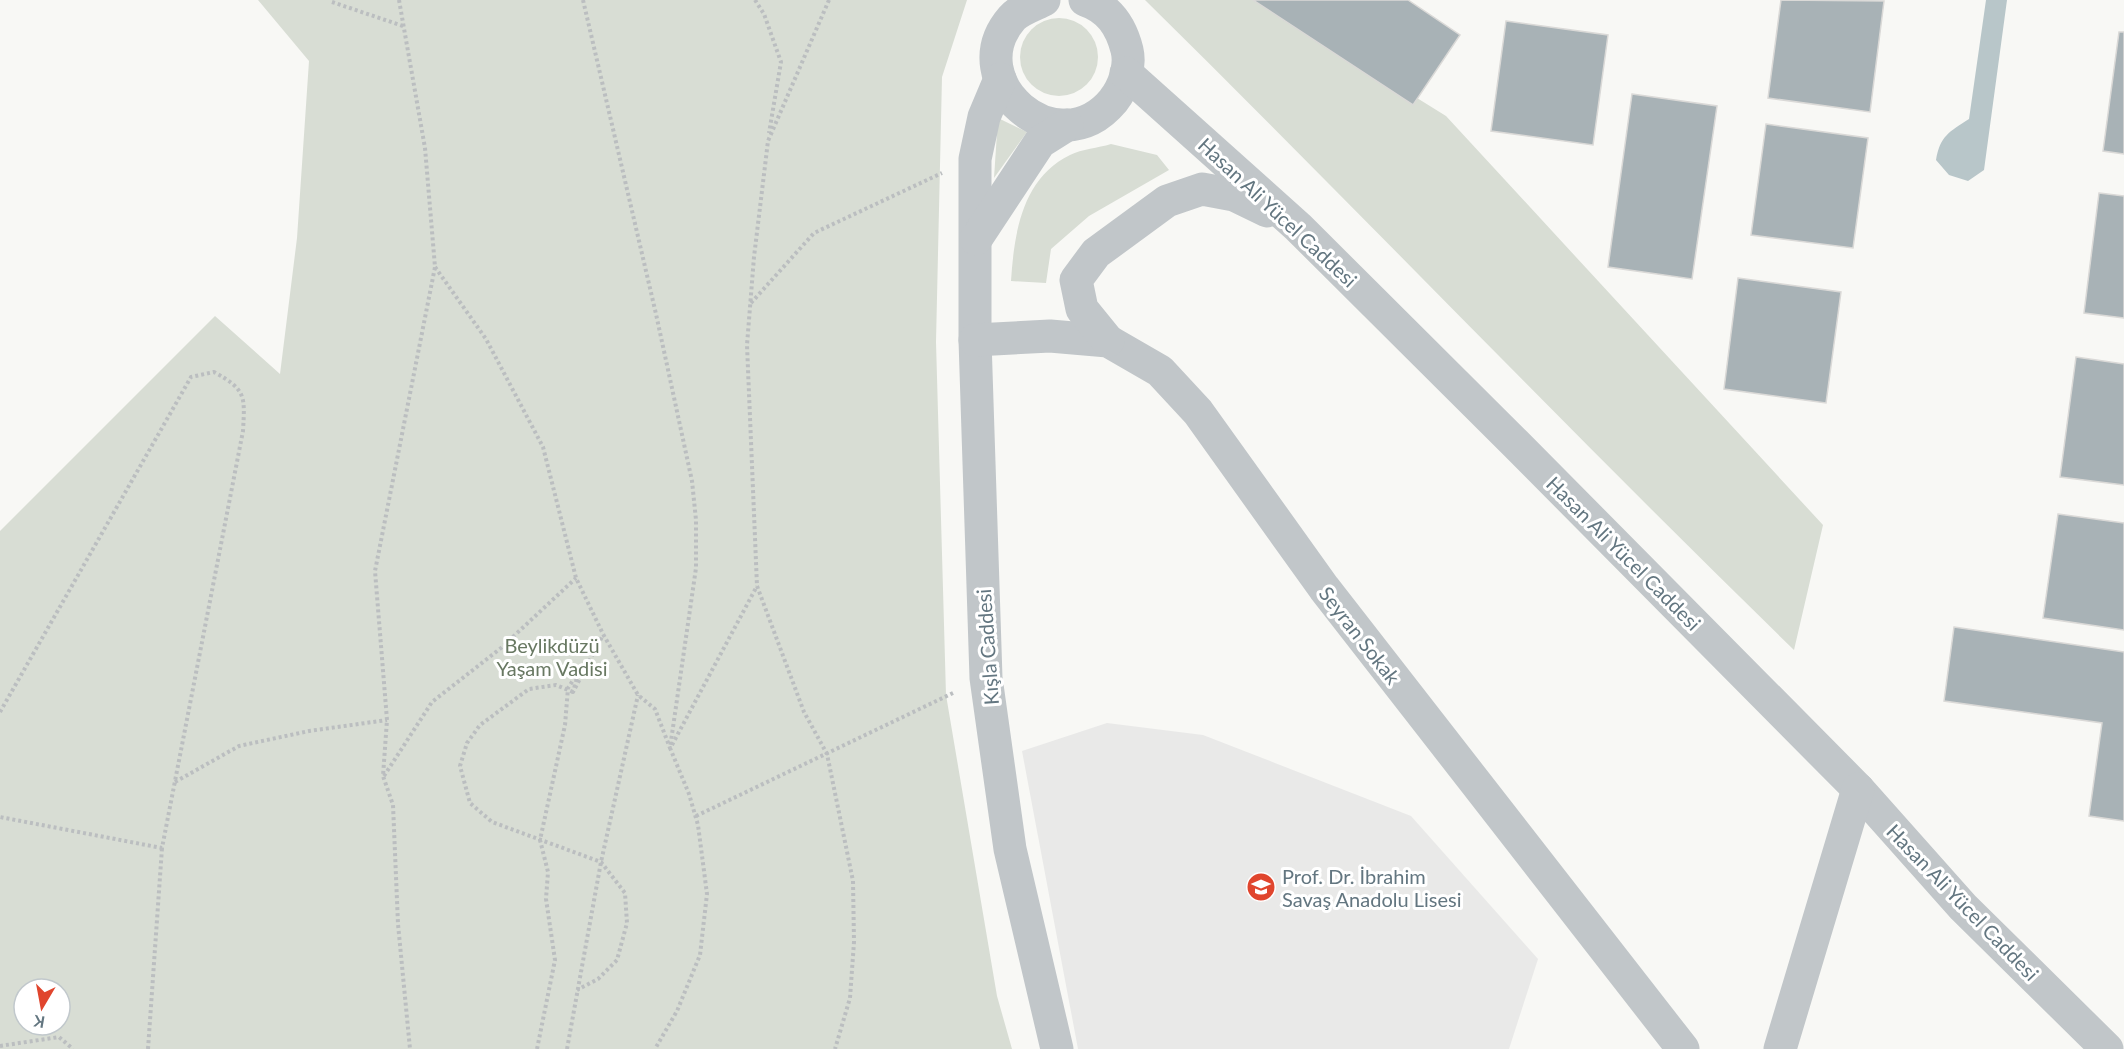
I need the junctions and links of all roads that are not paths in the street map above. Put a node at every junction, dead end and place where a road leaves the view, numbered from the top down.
1 (1044, 0) edge
2 (1097, 4) edge
3 (1015, 9) edge
4 (1126, 73) junction
5 (1000, 78) junction
6 (1067, 125) junction
7 (1298, 227) junction
8 (976, 238) junction
9 (975, 340) junction
10 (1108, 341) junction
11 (1858, 789) junction
12 (1057, 1049) edge
13 (1683, 1049) edge
14 (1780, 1049) edge
15 (2107, 1049) edge

1 - 3 street
2 - 4 street
3 - 5 street
4 - 6 street
4 - 7 street, Hasan Ali Yücel Caddesi
5 - 6 street
5 - 8 street, Kışla Caddesi
6 - 8 street
7 - 10 street
7 - 11 street, Hasan Ali Yücel Caddesi
8 - 9 street, Kışla Caddesi
9 - 10 street, Seyran Sokak
9 - 12 street, Kışla Caddesi
10 - 13 street, Seyran Sokak
11 - 14 street
11 - 15 street, Hasan Ali Yücel Caddesi

